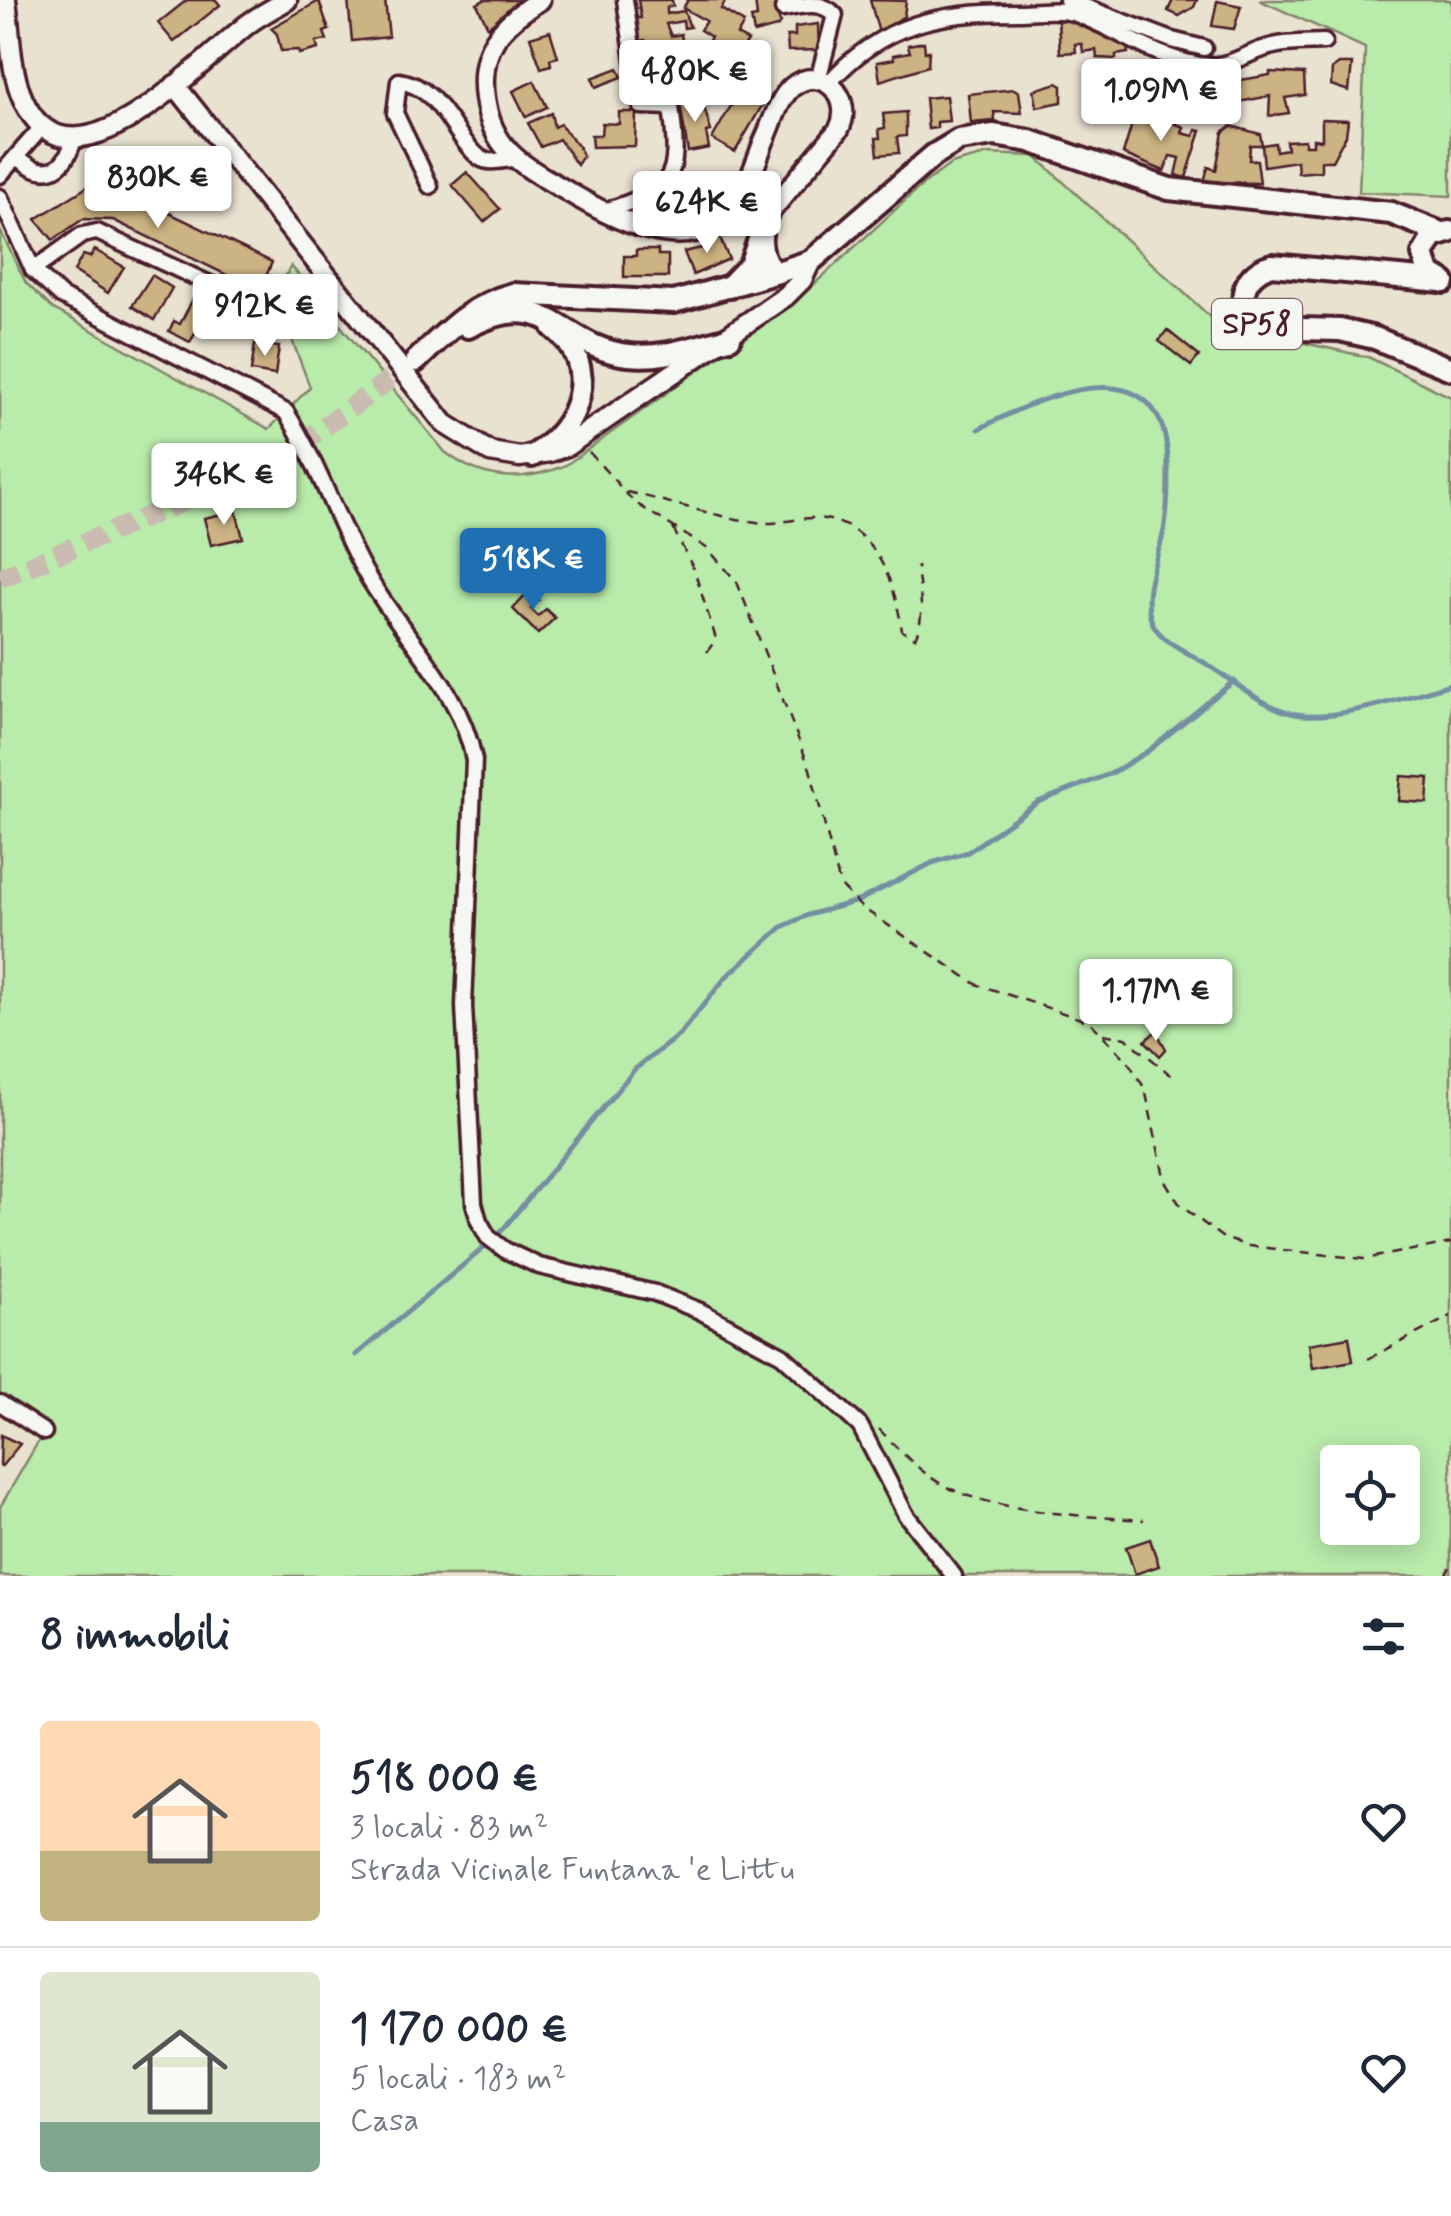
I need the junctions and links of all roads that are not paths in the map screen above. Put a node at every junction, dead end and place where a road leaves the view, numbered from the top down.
1 (6, 0) edge
2 (288, 0) edge
3 (540, 0) edge
4 (625, 0) edge
5 (1067, 0) edge
6 (784, 9) dead end
7 (1324, 42) dead end
8 (1204, 48) dead end
9 (823, 82) junction
10 (175, 86) junction
11 (43, 126) junction
12 (74, 139) junction
13 (19, 158) junction
14 (512, 158) junction
15 (0, 176) edge
16 (430, 186) dead end
17 (0, 197) edge
18 (602, 212) junction
19 (1390, 213) junction
20 (1446, 232) edge
21 (761, 234) junction
22 (1424, 257) junction
23 (811, 261) junction
24 (33, 270) junction
25 (775, 273) junction
26 (1394, 280) junction
27 (1446, 282) edge
28 (729, 287) junction
29 (514, 311) junction
30 (277, 315) dead end
31 (730, 338) junction
32 (1451, 369) edge
33 (532, 456) junction
34 (0, 1403) edge
35 (44, 1432) dead end
36 (954, 1576) edge

1 - 11 street
2 - 10 street
3 - 14 street
4 - 18 street
5 - 8 street
6 - 9 street
7 - 9 street
9 - 18 street
9 - 21 street
10 - 12 street
10 - 33 street
11 - 12 street
11 - 13 street
12 - 13 street
13 - 15 street
14 - 16 street
14 - 18 street
17 - 24 street
19 - 20 main road
19 - 22 main road
19 - 23 main road
20 - 22 main road
21 - 25 street
21 - 28 main road
22 - 26 main road
22 - 27 main road
23 - 25 main road
23 - 31 street
24 - 30 street
24 - 36 street
25 - 28 main road
26 - 27 main road
26 - 32 main road, SP58
28 - 29 main road
29 - 31 main road
29 - 33 main road
31 - 33 street
34 - 35 street

